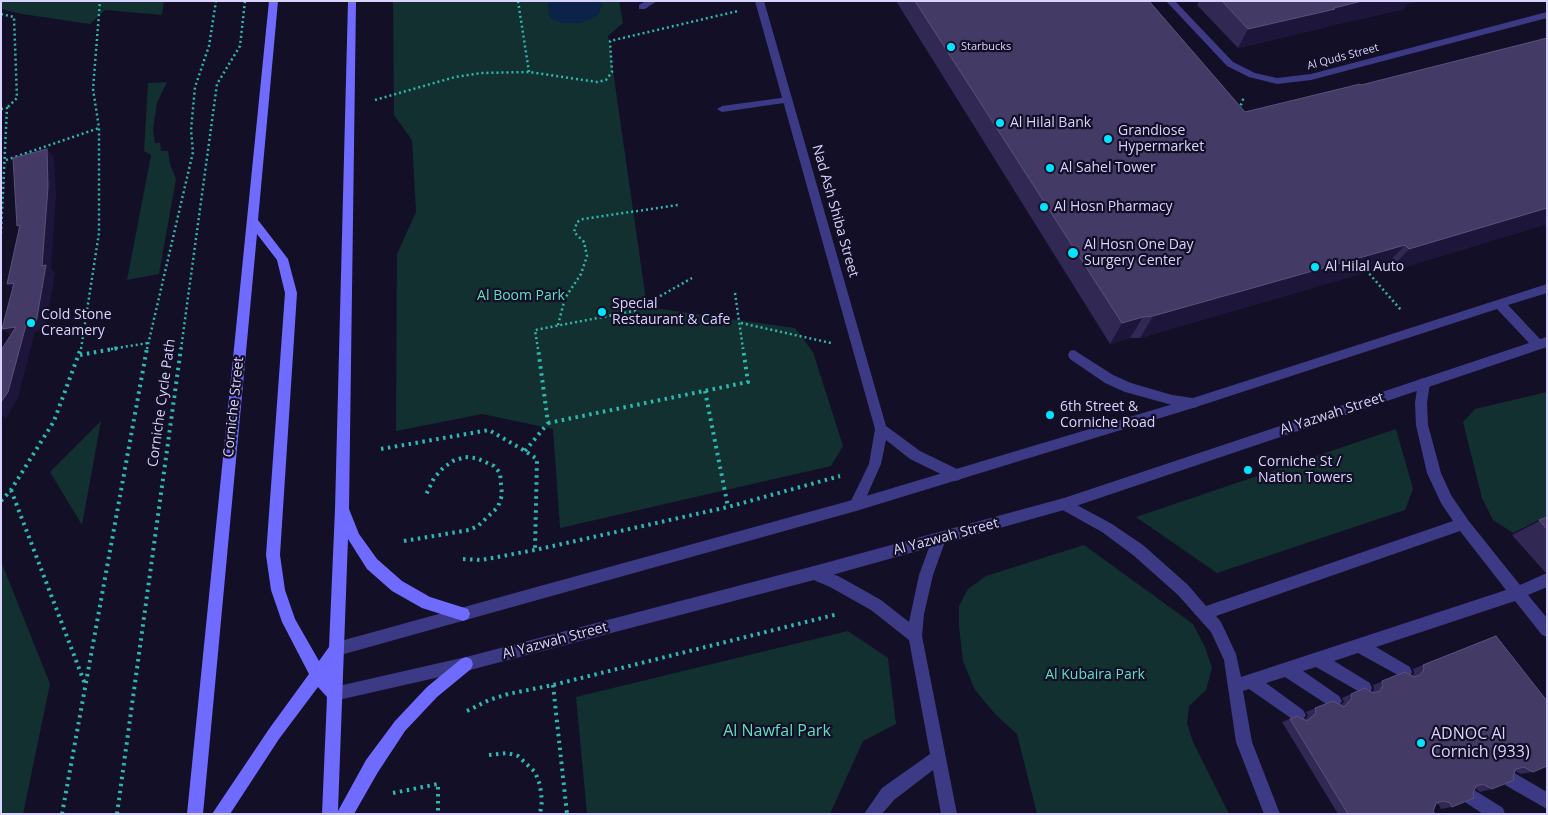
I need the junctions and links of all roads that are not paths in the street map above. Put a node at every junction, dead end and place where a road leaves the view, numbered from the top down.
1 (274, 1) edge
2 (352, 1) edge
3 (653, 1) edge
4 (1170, 1) edge
5 (760, 3) edge
6 (642, 7) dead end
7 (1547, 15) edge
8 (788, 100) junction
9 (722, 109) dead end
10 (253, 221) junction
11 (1547, 288) edge
12 (1499, 303) junction
13 (1542, 343) edge
14 (1074, 356) dead end
15 (1424, 383) junction
16 (1193, 403) junction
17 (880, 429) junction
18 (956, 475) junction
19 (1064, 504) junction
20 (856, 505) junction
21 (342, 509) junction
22 (1463, 524) junction
23 (939, 539) junction
24 (814, 573) junction
25 (1547, 580) edge
26 (1517, 593) junction
27 (1204, 613) junction
28 (463, 614) junction
29 (1547, 630) edge
30 (915, 636) junction
31 (1359, 646) junction
32 (337, 649) junction
33 (1317, 659) junction
34 (466, 664) junction
35 (1286, 670) junction
36 (1405, 672) edge
37 (318, 675) junction
38 (1251, 681) junction
39 (1235, 686) junction
40 (1365, 688) edge
41 (334, 694) junction
42 (1334, 701) edge
43 (1298, 715) edge
44 (938, 757) junction
45 (1511, 779) edge
46 (1471, 796) edge
47 (1547, 801) edge
48 (195, 814) edge
49 (220, 814) edge
50 (330, 814) edge
51 (345, 814) edge
52 (872, 814) edge
53 (949, 814) edge
54 (1272, 814) edge
55 (1497, 814) edge

1 - 10 main road, Corniche Street
2 - 21 main road
3 - 6 street
4 - 7 street, Al Quds Street
5 - 8 street, Nad Ash Shiba Street
8 - 9 street
8 - 17 street, Nad Ash Shiba Street
10 - 37 main road
10 - 48 main road, Corniche Street
11 - 12 street
12 - 13 street
12 - 16 street
13 - 15 street, Al Yazwah Street
14 - 16 street
15 - 19 street, Al Yazwah Street
15 - 22 street
16 - 18 street
17 - 18 street
17 - 20 street, Nad Ash Shiba Street
18 - 20 street
19 - 23 street, Al Yazwah Street
19 - 27 street
20 - 28 street
21 - 28 main road
21 - 32 main road
22 - 26 street
22 - 27 street
23 - 24 street, Al Yazwah Street
23 - 30 street
24 - 30 street
24 - 34 street, Al Yazwah Street
25 - 26 street
26 - 29 street
26 - 31 street
27 - 39 street
28 - 32 street
30 - 44 street
31 - 33 street
31 - 36 street
32 - 37 main road
32 - 41 main road
33 - 35 street
33 - 40 street
34 - 41 street, Al Yazwah Street
34 - 51 main road
35 - 38 street
35 - 42 street
37 - 41 main road
37 - 49 main road
38 - 39 street
38 - 43 street
39 - 54 street
41 - 50 main road
44 - 52 street
44 - 53 street
45 - 47 street
46 - 55 street

